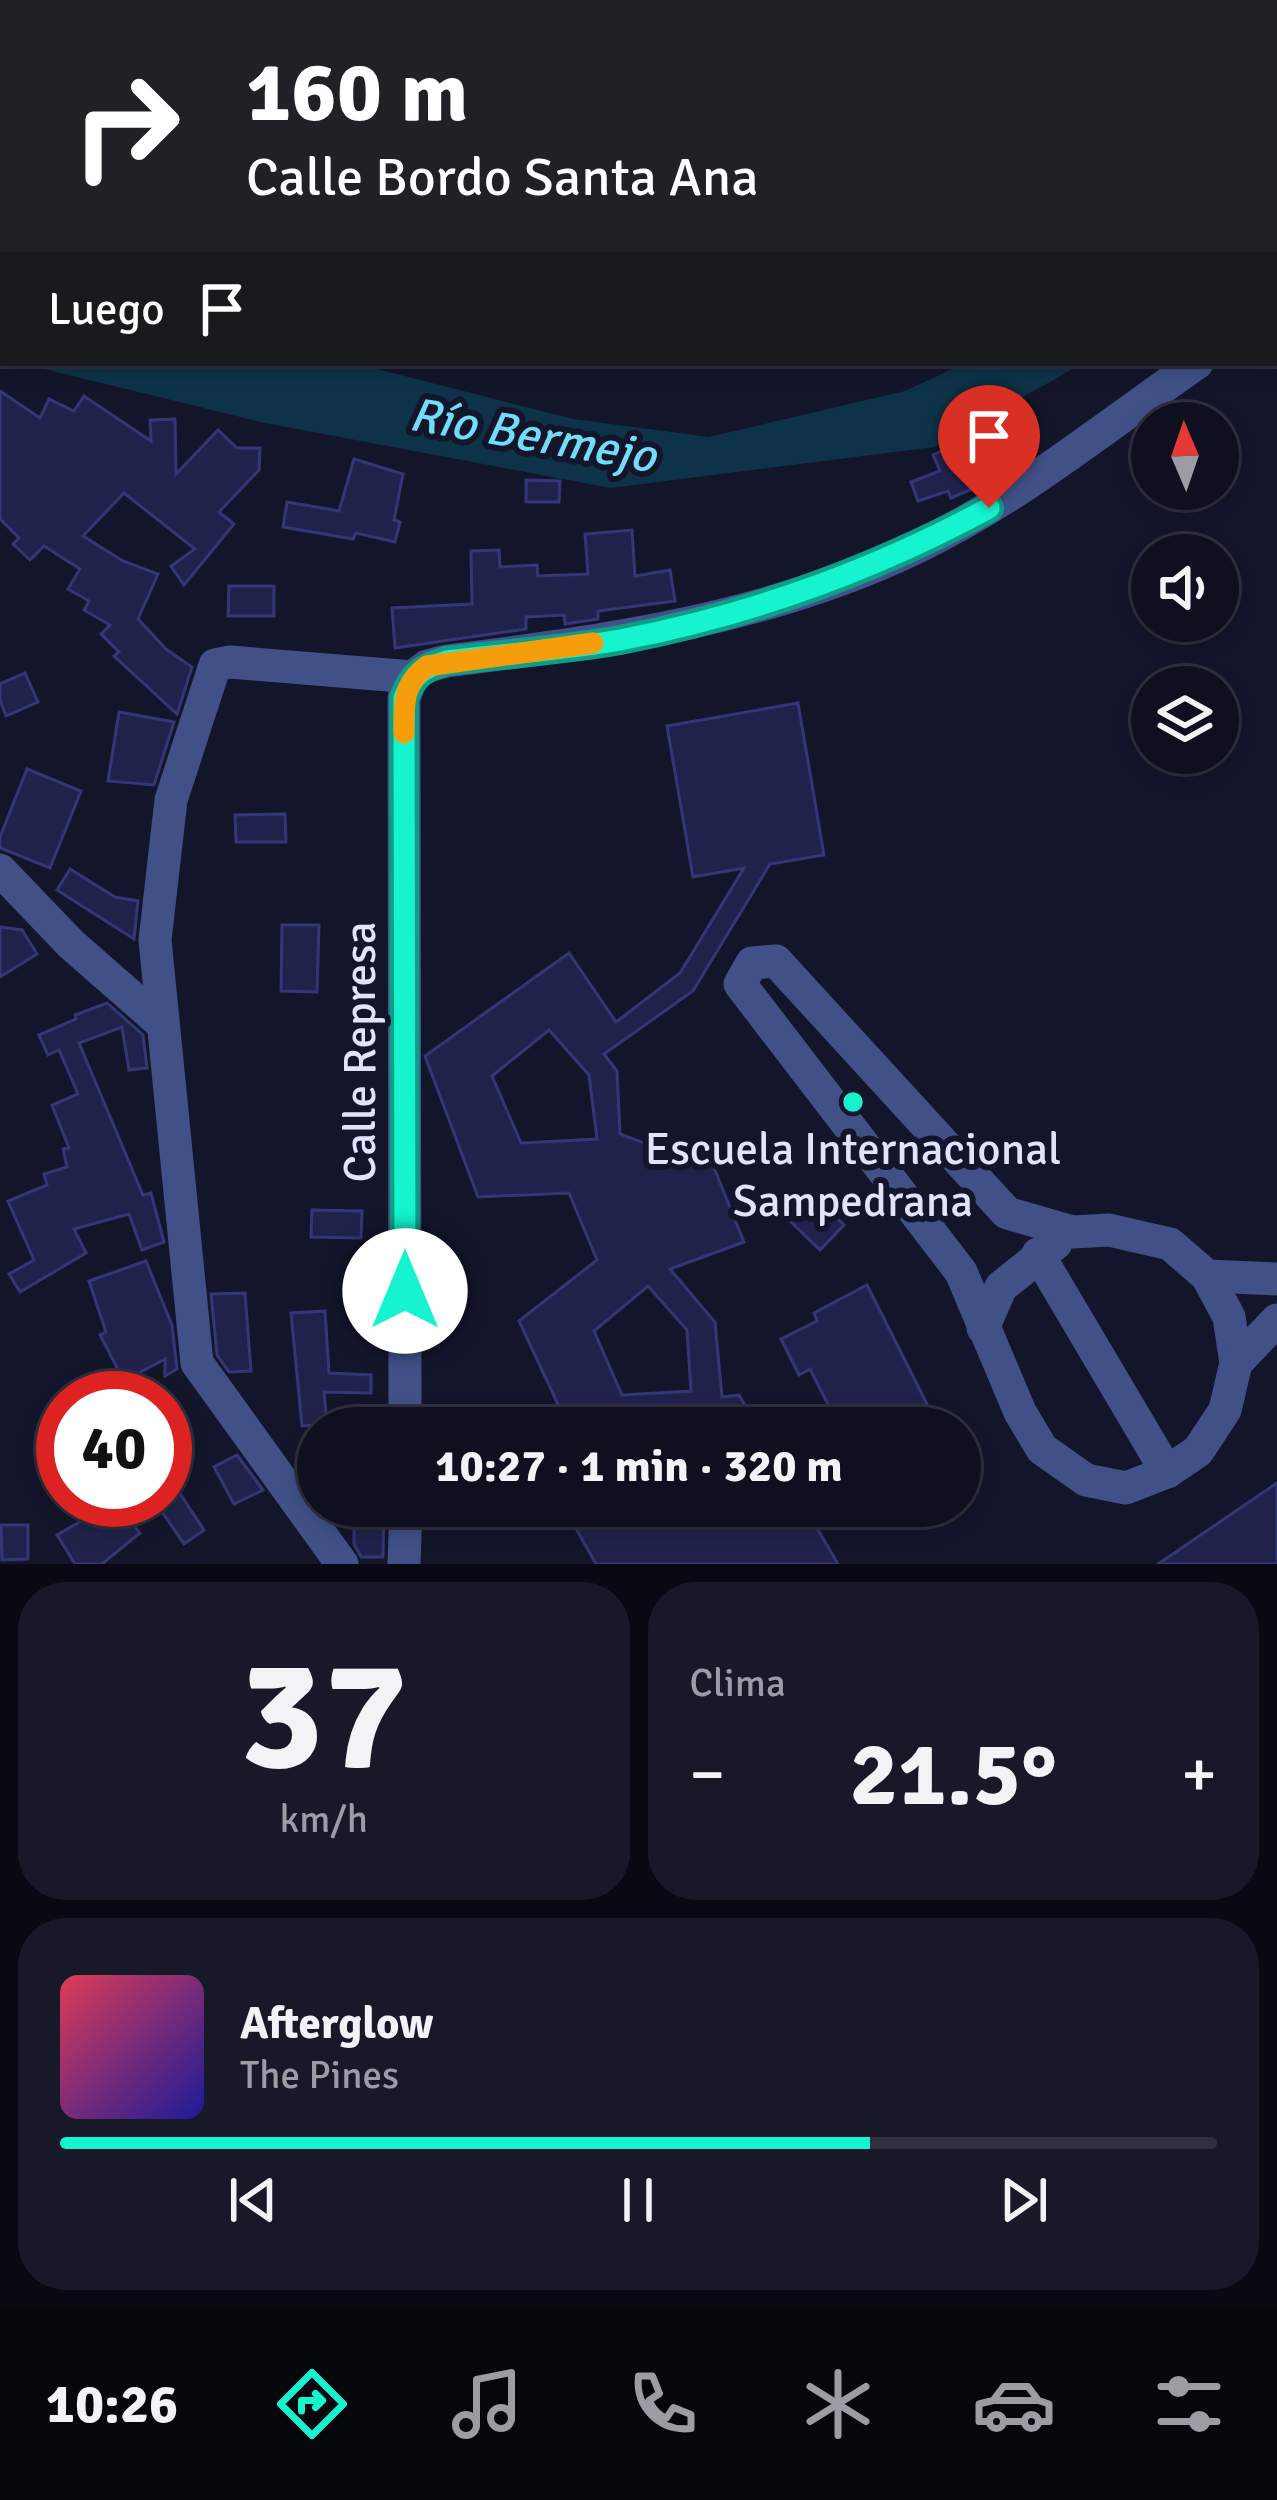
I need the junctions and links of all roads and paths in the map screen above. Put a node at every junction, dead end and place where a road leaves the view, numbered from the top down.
1 (1193, 366) edge
2 (412, 677) junction
3 (0, 870) edge
4 (160, 1022) junction
5 (1073, 1232) junction
6 (1038, 1254) junction
7 (1207, 1276) junction
8 (1277, 1279) edge
9 (1277, 1320) edge
10 (982, 1328) junction
11 (1236, 1363) junction
12 (405, 1407) edge
13 (1167, 1472) junction
14 (405, 1527) edge
15 (342, 1564) edge
16 (404, 1564) edge

1 - 2 street
2 - 4 street
2 - 12 street, Calle Represa
3 - 4 street
4 - 15 street
5 - 6 street
5 - 7 street
5 - 10 street
6 - 10 street
6 - 13 street
7 - 8 street
7 - 11 street
9 - 11 street
10 - 13 street
11 - 13 street
14 - 16 street

